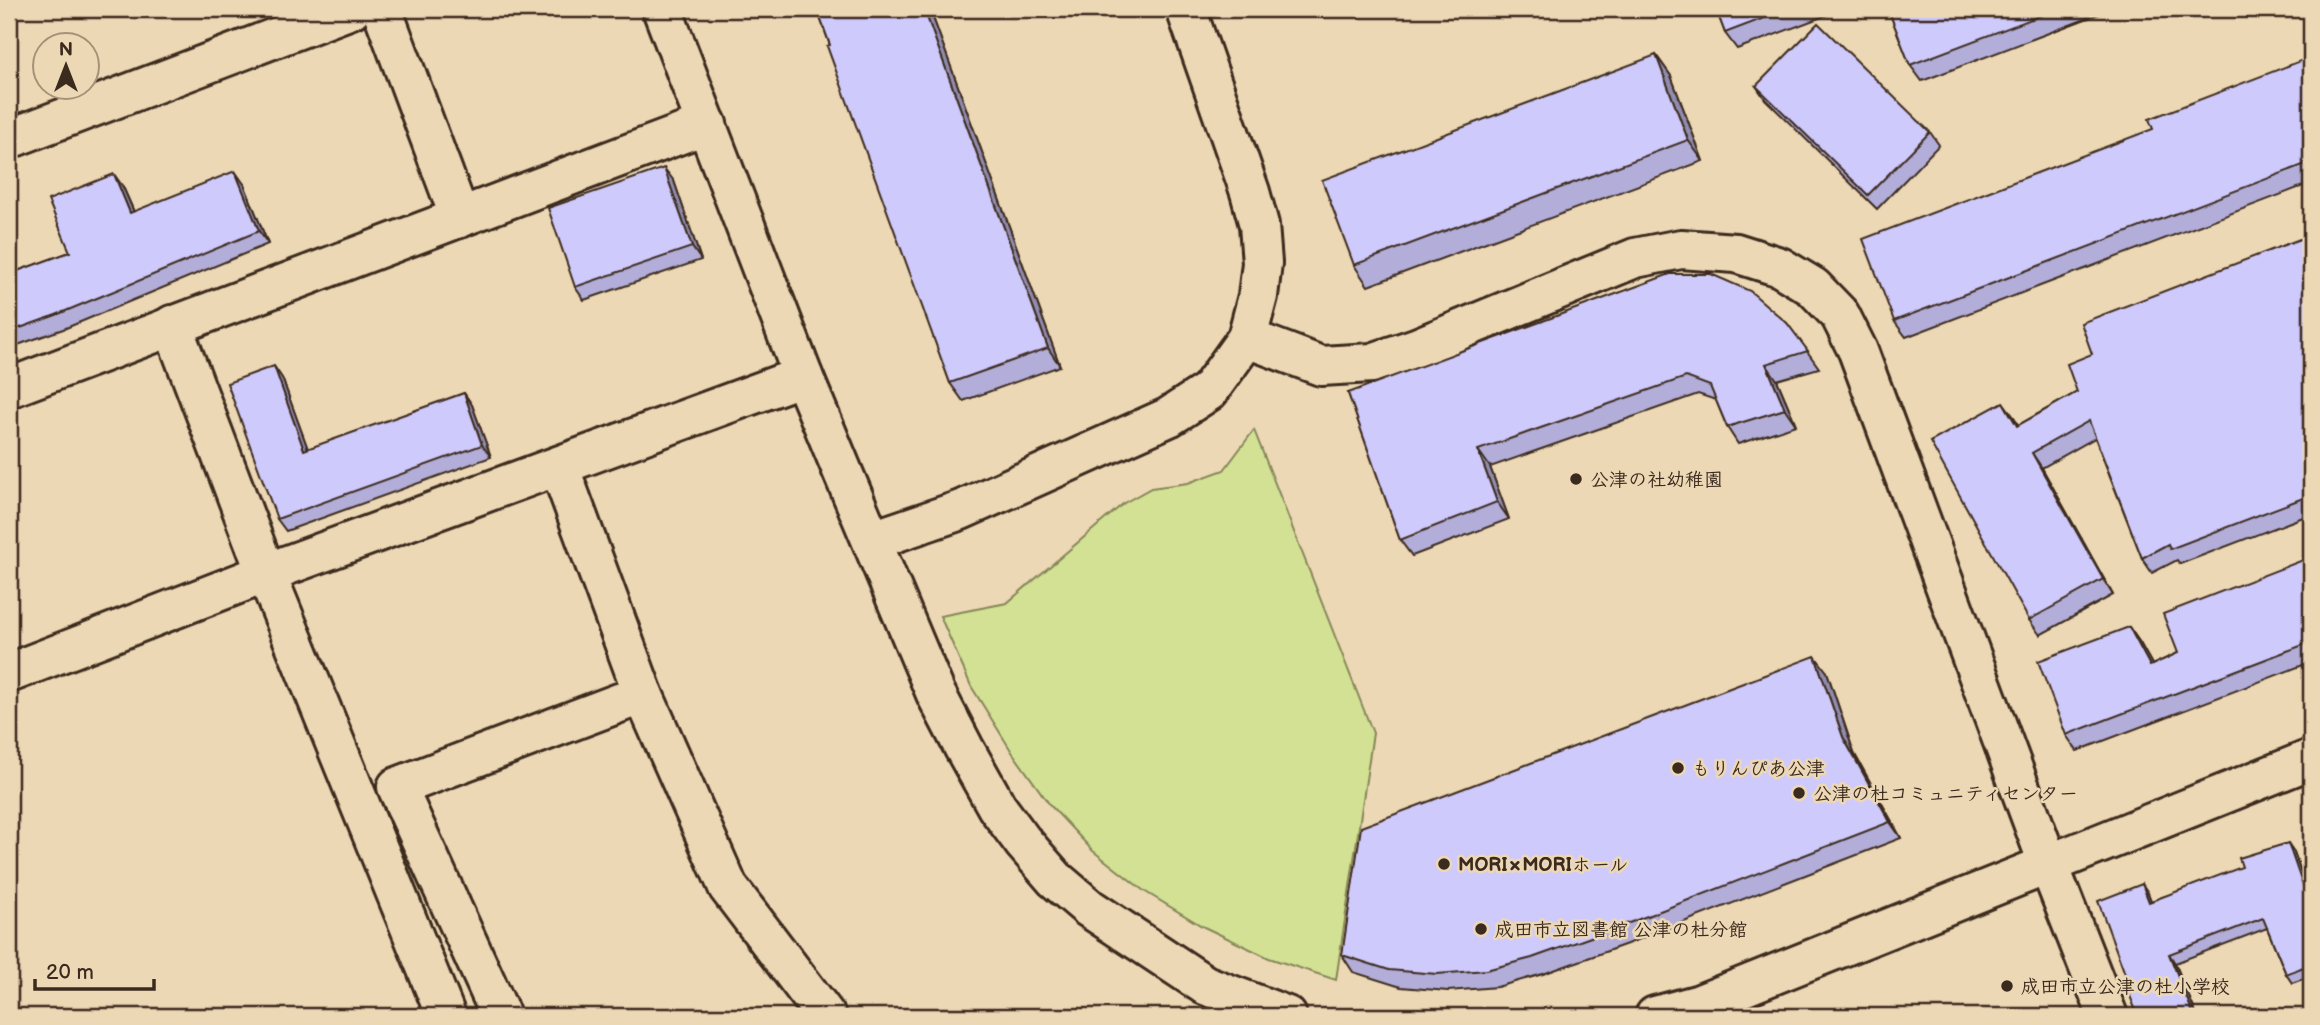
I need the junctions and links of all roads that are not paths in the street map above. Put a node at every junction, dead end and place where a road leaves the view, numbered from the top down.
1 (351, 9) edge
2 (382, 9) edge
3 (662, 9) edge
4 (1186, 9) edge
5 (707, 124) junction
6 (9, 139) edge
7 (460, 218) junction
8 (172, 325) junction
9 (1247, 338) junction
10 (803, 376) junction
11 (9, 388) edge
12 (559, 466) junction
13 (873, 540) junction
14 (266, 573) junction
15 (9, 673) edge
16 (643, 694) junction
17 (2311, 759) edge
18 (2048, 863) junction
19 (446, 1016) edge
20 (501, 1016) edge
21 (826, 1016) edge
22 (1287, 1016) edge
23 (1655, 1016) edge
24 (2108, 1016) edge

1 - 6 street
2 - 7 street
3 - 5 street
4 - 9 street
5 - 7 street
5 - 10 street
7 - 8 street
8 - 11 street
8 - 14 street
9 - 13 street
9 - 18 street
10 - 12 street
10 - 13 street
12 - 14 street
12 - 16 street
13 - 22 street
14 - 15 street
14 - 19 street
16 - 20 street
16 - 21 street
17 - 18 street
18 - 23 street
18 - 24 street

